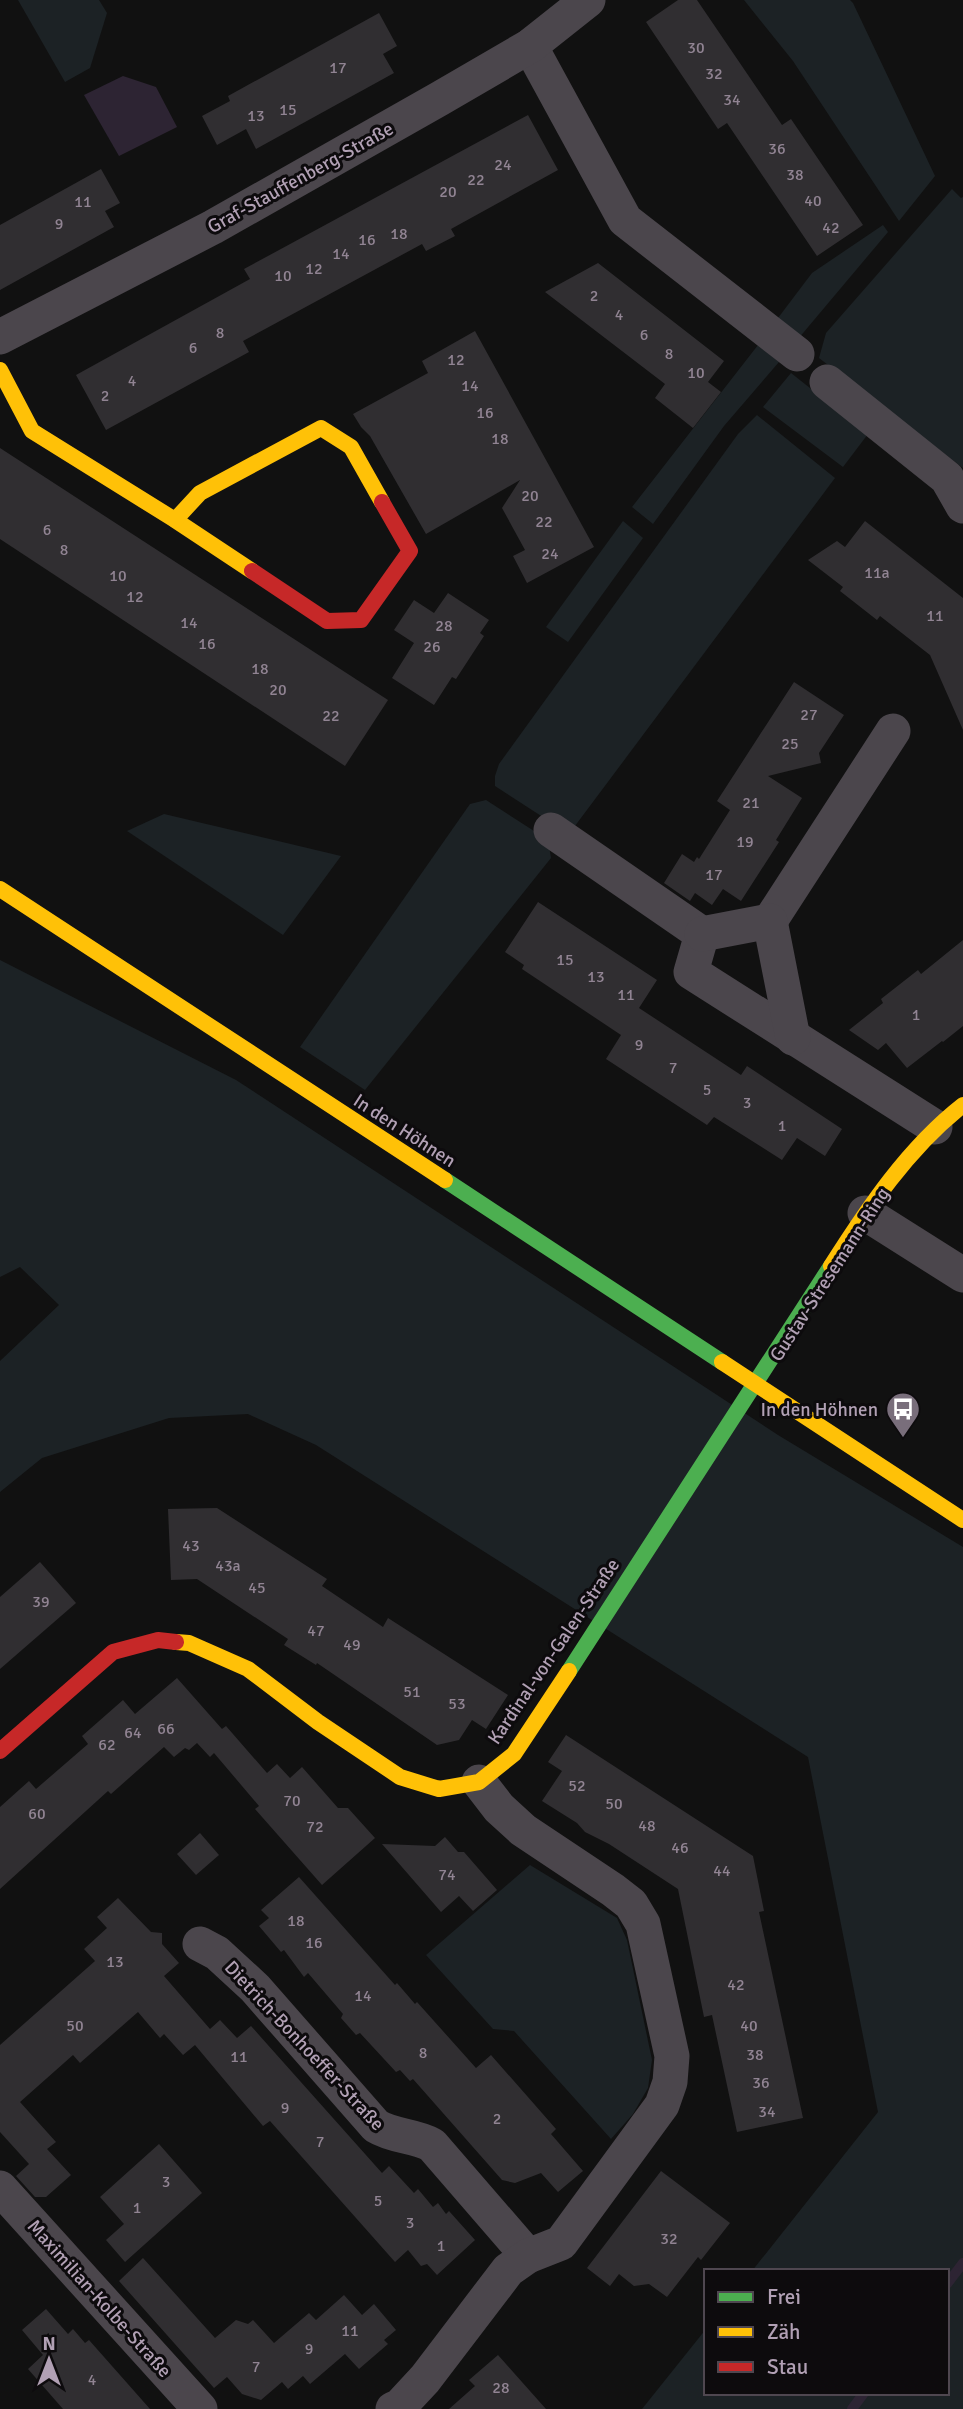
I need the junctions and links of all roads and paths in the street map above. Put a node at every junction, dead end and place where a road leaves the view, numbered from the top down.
1 (588, 0) edge
2 (530, 46) junction
3 (0, 337) edge
4 (797, 354) dead end
5 (0, 370) edge
6 (827, 382) dead end
7 (963, 506) edge
8 (175, 520) junction
9 (893, 731) dead end
10 (551, 830) dead end
11 (0, 889) edge
12 (770, 921) junction
13 (702, 934) junction
14 (793, 1038) junction
15 (963, 1105) edge
16 (935, 1126) junction
17 (864, 1213) junction
18 (963, 1275) edge
19 (757, 1385) junction
20 (963, 1520) edge
21 (0, 1751) edge
22 (480, 1782) junction
23 (200, 1944) dead end
24 (0, 2188) edge
25 (528, 2256) junction
26 (200, 2409) edge
27 (393, 2409) edge

1 - 2 street, Graf-Stauffenberg-Straße
2 - 3 street, Graf-Stauffenberg-Straße
2 - 4 street
5 - 8 street
6 - 7 street
8 - 8 street
9 - 12 street
10 - 13 street
11 - 19 street, In den Höhnen
12 - 13 street
12 - 14 street
13 - 14 street
14 - 16 street
15 - 16 street, Gustav-Stresemann-Ring
16 - 17 street, Gustav-Stresemann-Ring
17 - 18 street
17 - 19 street, Gustav-Stresemann-Ring
19 - 20 street, In den Höhnen
19 - 22 street, Kardinal-von-Galen-Straße
21 - 22 street, Kardinal-von-Galen-Straße
22 - 25 street
23 - 25 street, Dietrich-Bonhoeffer-Straße
24 - 26 street, Maximilian-Kolbe-Straße
25 - 27 street

